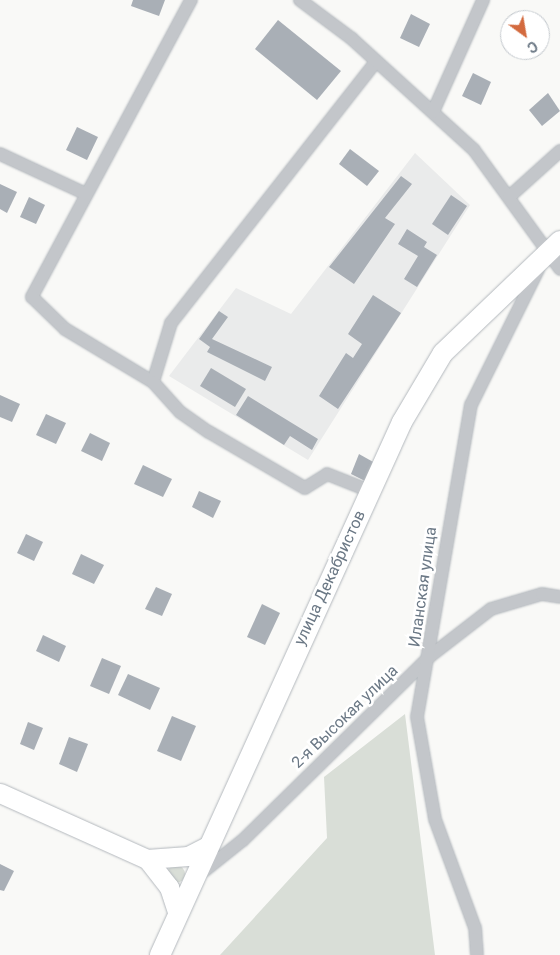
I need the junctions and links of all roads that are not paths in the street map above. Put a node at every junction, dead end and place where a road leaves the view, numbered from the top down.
1 (191, 0) edge
2 (483, 0) edge
3 (306, 1) edge
4 (375, 63) junction
5 (432, 112) junction
6 (560, 151) edge
7 (0, 154) edge
8 (84, 193) junction
9 (509, 196) junction
10 (553, 248) edge
11 (560, 269) edge
12 (153, 382) junction
13 (370, 491) junction
14 (560, 597) edge
15 (429, 657) junction
16 (0, 792) edge
17 (208, 846) junction
18 (147, 859) junction
19 (193, 880) junction
20 (178, 914) junction
21 (160, 955) edge
22 (477, 955) edge

1 - 8 street
2 - 5 street
3 - 4 street
4 - 5 street
4 - 12 street
5 - 9 street
6 - 9 street
7 - 8 street
8 - 12 street
9 - 10 street
10 - 11 street
10 - 13 main road, улица Декабристов
10 - 15 street, Иланская улица
12 - 13 street
13 - 17 main road, улица Декабристов
14 - 15 street, 2-я Высокая улица
15 - 19 street, 2-я Высокая улица
15 - 22 street, Иланская улица
16 - 18 street
17 - 18 street
17 - 19 main road, улица Декабристов
18 - 20 street
19 - 20 main road, улица Декабристов
20 - 21 main road, улица Декабристов

